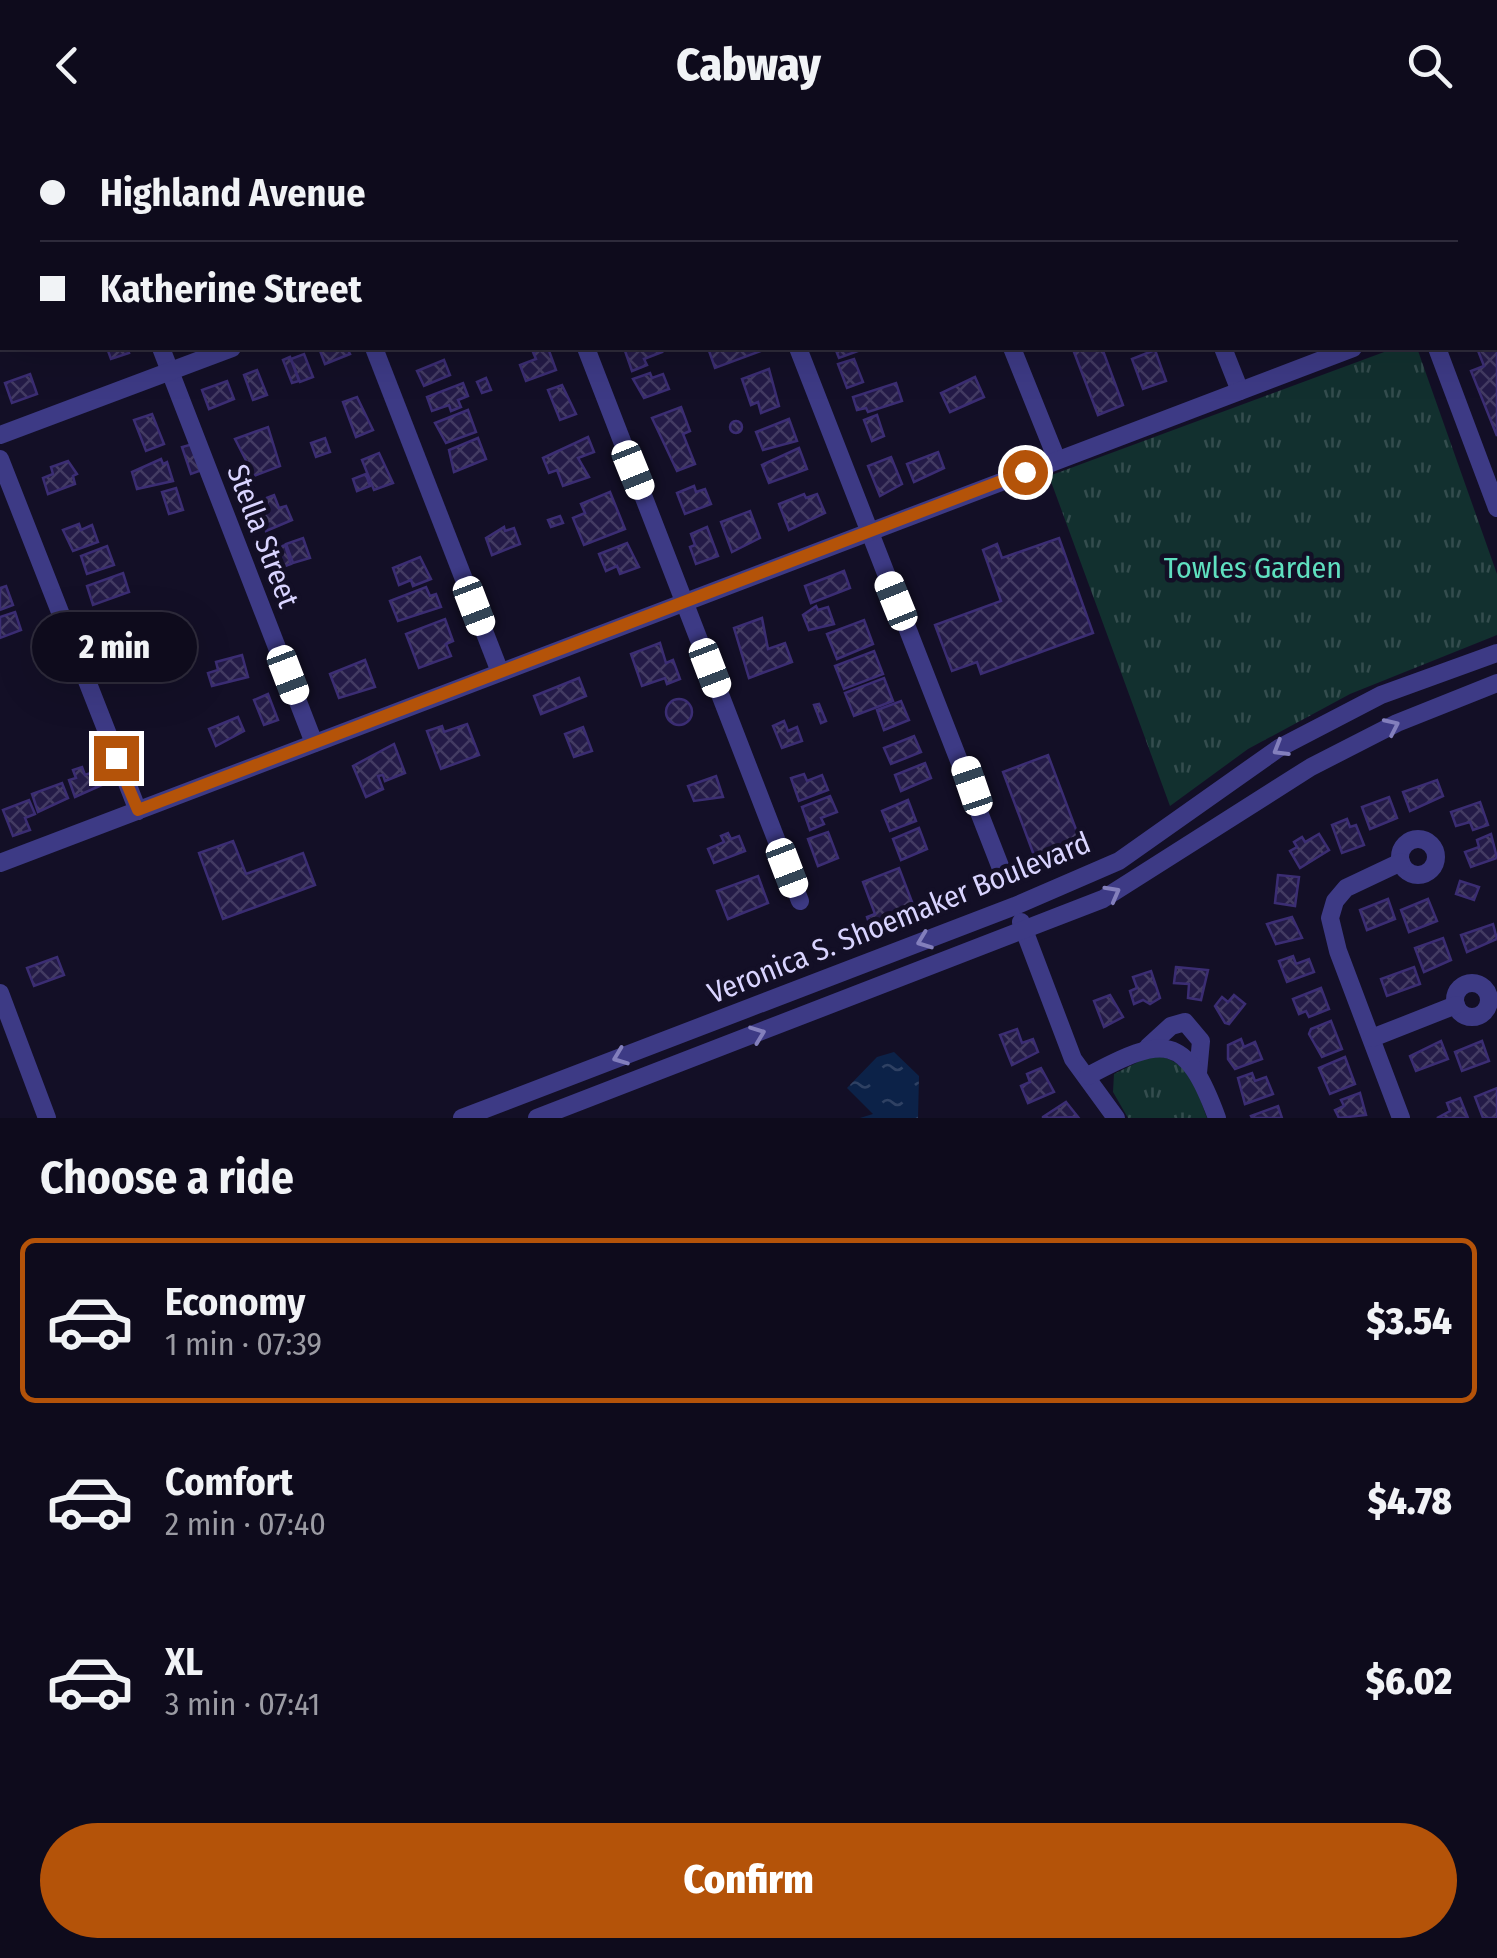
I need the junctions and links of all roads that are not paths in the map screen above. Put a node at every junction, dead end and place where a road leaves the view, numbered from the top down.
1 (162, 350) edge
2 (227, 350) edge
3 (375, 350) edge
4 (587, 350) edge
5 (799, 350) edge
6 (1013, 350) edge
7 (1224, 350) edge
8 (1349, 350) edge
9 (1437, 350) edge
10 (170, 372) junction
11 (1240, 391) junction
12 (0, 435) edge
13 (0, 459) edge
14 (1057, 460) junction
15 (1497, 508) edge
16 (868, 531) junction
17 (685, 602) junction
18 (1497, 653) edge
19 (500, 672) junction
20 (1497, 683) edge
21 (314, 744) junction
22 (138, 810) junction
23 (1401, 862) dead end
24 (0, 863) edge
25 (1002, 871) dead end
26 (800, 902) dead end
27 (1015, 906) junction
28 (1024, 932) junction
29 (0, 993) edge
30 (1456, 1005) dead end
31 (1372, 1038) junction
32 (1148, 1047) junction
33 (1198, 1073) junction
34 (1088, 1076) junction
35 (47, 1118) edge
36 (462, 1118) edge
37 (536, 1118) edge
38 (1116, 1118) edge
39 (1217, 1118) edge
40 (1401, 1118) edge

1 - 10 street, Stella Street
2 - 10 street
3 - 19 street
4 - 17 street
5 - 16 street
6 - 14 street
7 - 11 street
8 - 11 street
9 - 15 street
10 - 12 street
10 - 21 street, Stella Street
11 - 14 street
13 - 22 street
14 - 16 street
16 - 17 street
16 - 25 street
17 - 19 street
17 - 26 street
18 -> 27 street, Veronica S. Shoemaker Boulevard
19 - 21 street
28 -> 20 street, Veronica S. Shoemaker Boulevard
21 - 22 street
22 - 24 street
23 - 31 street
27 - 28 street
27 -> 36 street, Veronica S. Shoemaker Boulevard
28 - 34 street
37 -> 28 street, Veronica S. Shoemaker Boulevard
29 - 35 street
30 - 31 street
31 - 40 street
32 - 33 street
32 - 33 street
32 - 34 street
33 - 39 street
34 - 38 street

